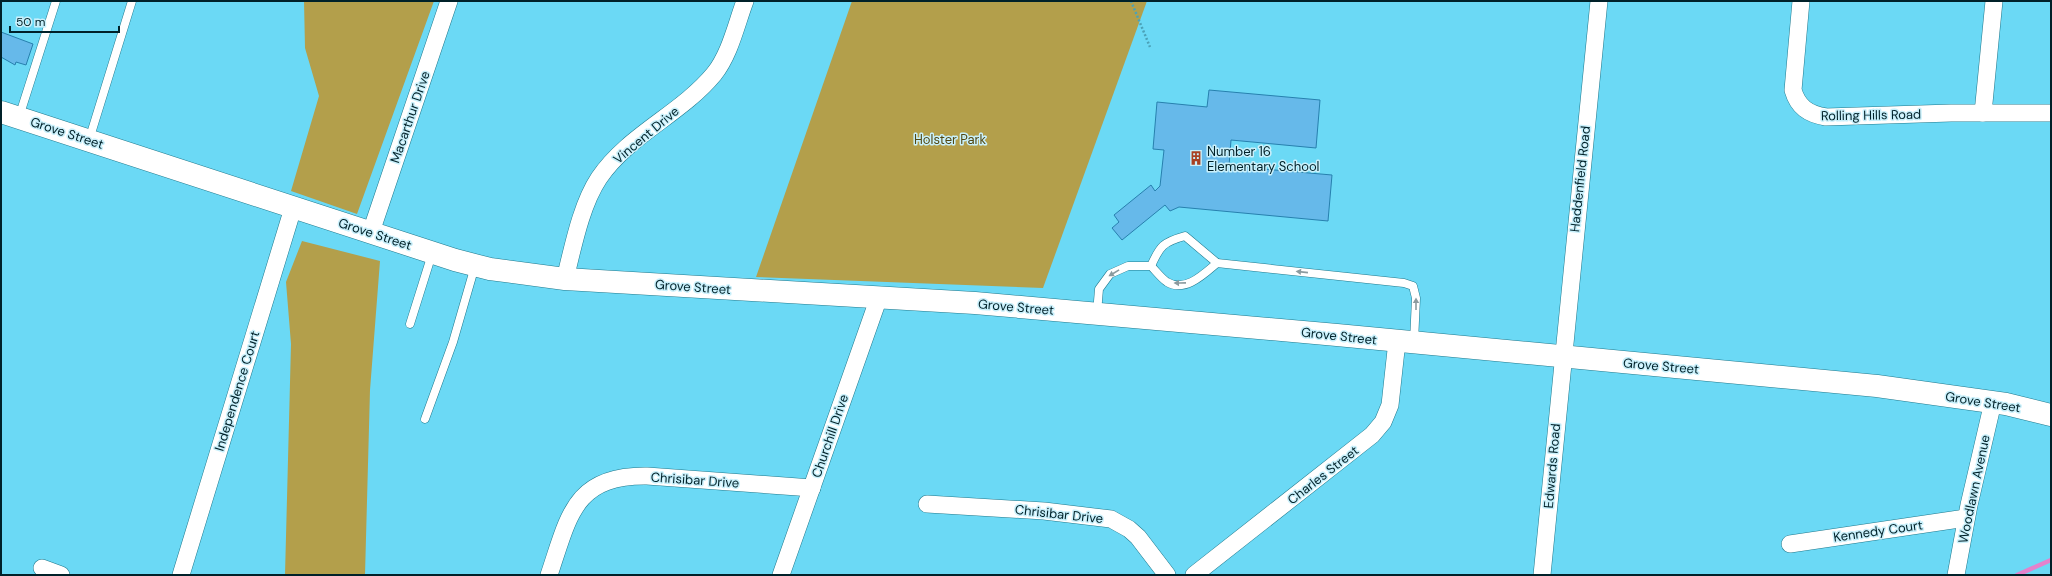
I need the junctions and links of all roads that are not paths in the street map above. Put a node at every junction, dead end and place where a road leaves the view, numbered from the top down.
1 (56, 1) edge
2 (132, 1) edge
3 (449, 1) edge
4 (745, 1) edge
5 (1599, 1) edge
6 (1801, 1) edge
7 (1994, 1) edge
8 (1983, 113) junction
9 (2051, 113) edge
10 (10, 115) edge
11 (89, 140) junction
12 (293, 208) junction
13 (370, 232) junction
14 (432, 253) junction
15 (1217, 264) junction
16 (475, 265) junction
17 (1151, 266) junction
18 (565, 279) junction
19 (879, 297) junction
20 (1097, 314) junction
21 (410, 324) dead end
22 (1405, 342) junction
23 (1562, 357) junction
24 (1993, 402) junction
25 (2051, 415) edge
26 (425, 419) dead end
27 (812, 488) junction
28 (927, 504) dead end
29 (1966, 518) junction
30 (1790, 544) dead end
31 (42, 568) dead end
32 (61, 575) edge
33 (181, 575) edge
34 (549, 575) edge
35 (781, 575) edge
36 (1167, 575) edge
37 (1194, 575) edge
38 (1542, 575) edge
39 (1956, 575) edge

1 - 10 lane
2 - 11 lane
3 - 13 street, Macarthur Drive
4 - 18 street, Vincent Drive
5 - 23 street, Haddenfield Road
6 - 8 street, Rolling Hills Road
7 - 8 street
8 - 9 street, Rolling Hills Road
10 - 11 street, Grove Street
11 - 12 street, Grove Street
12 - 13 street, Grove Street
12 - 33 street, Independence Court
13 - 14 street, Grove Street
14 - 16 street, Grove Street
14 - 21 lane
15 -> 17 lane
15 - 17 lane
22 -> 15 lane
16 - 18 street, Grove Street
16 - 26 lane
17 -> 20 lane
18 - 19 street, Grove Street
19 - 20 street, Grove Street
19 - 27 street, Churchill Drive
20 - 22 street, Grove Street
22 - 23 street, Grove Street
22 - 37 street, Charles Street
23 - 24 street, Grove Street
23 - 38 street, Edwards Road
24 - 25 street, Grove Street
24 - 29 street, Woodlawn Avenue
27 - 34 street, Chrisibar Drive
27 - 35 street, Churchill Drive
28 - 36 street, Chrisibar Drive
29 - 30 street, Kennedy Court
29 - 39 street, Woodlawn Avenue
31 - 32 street

